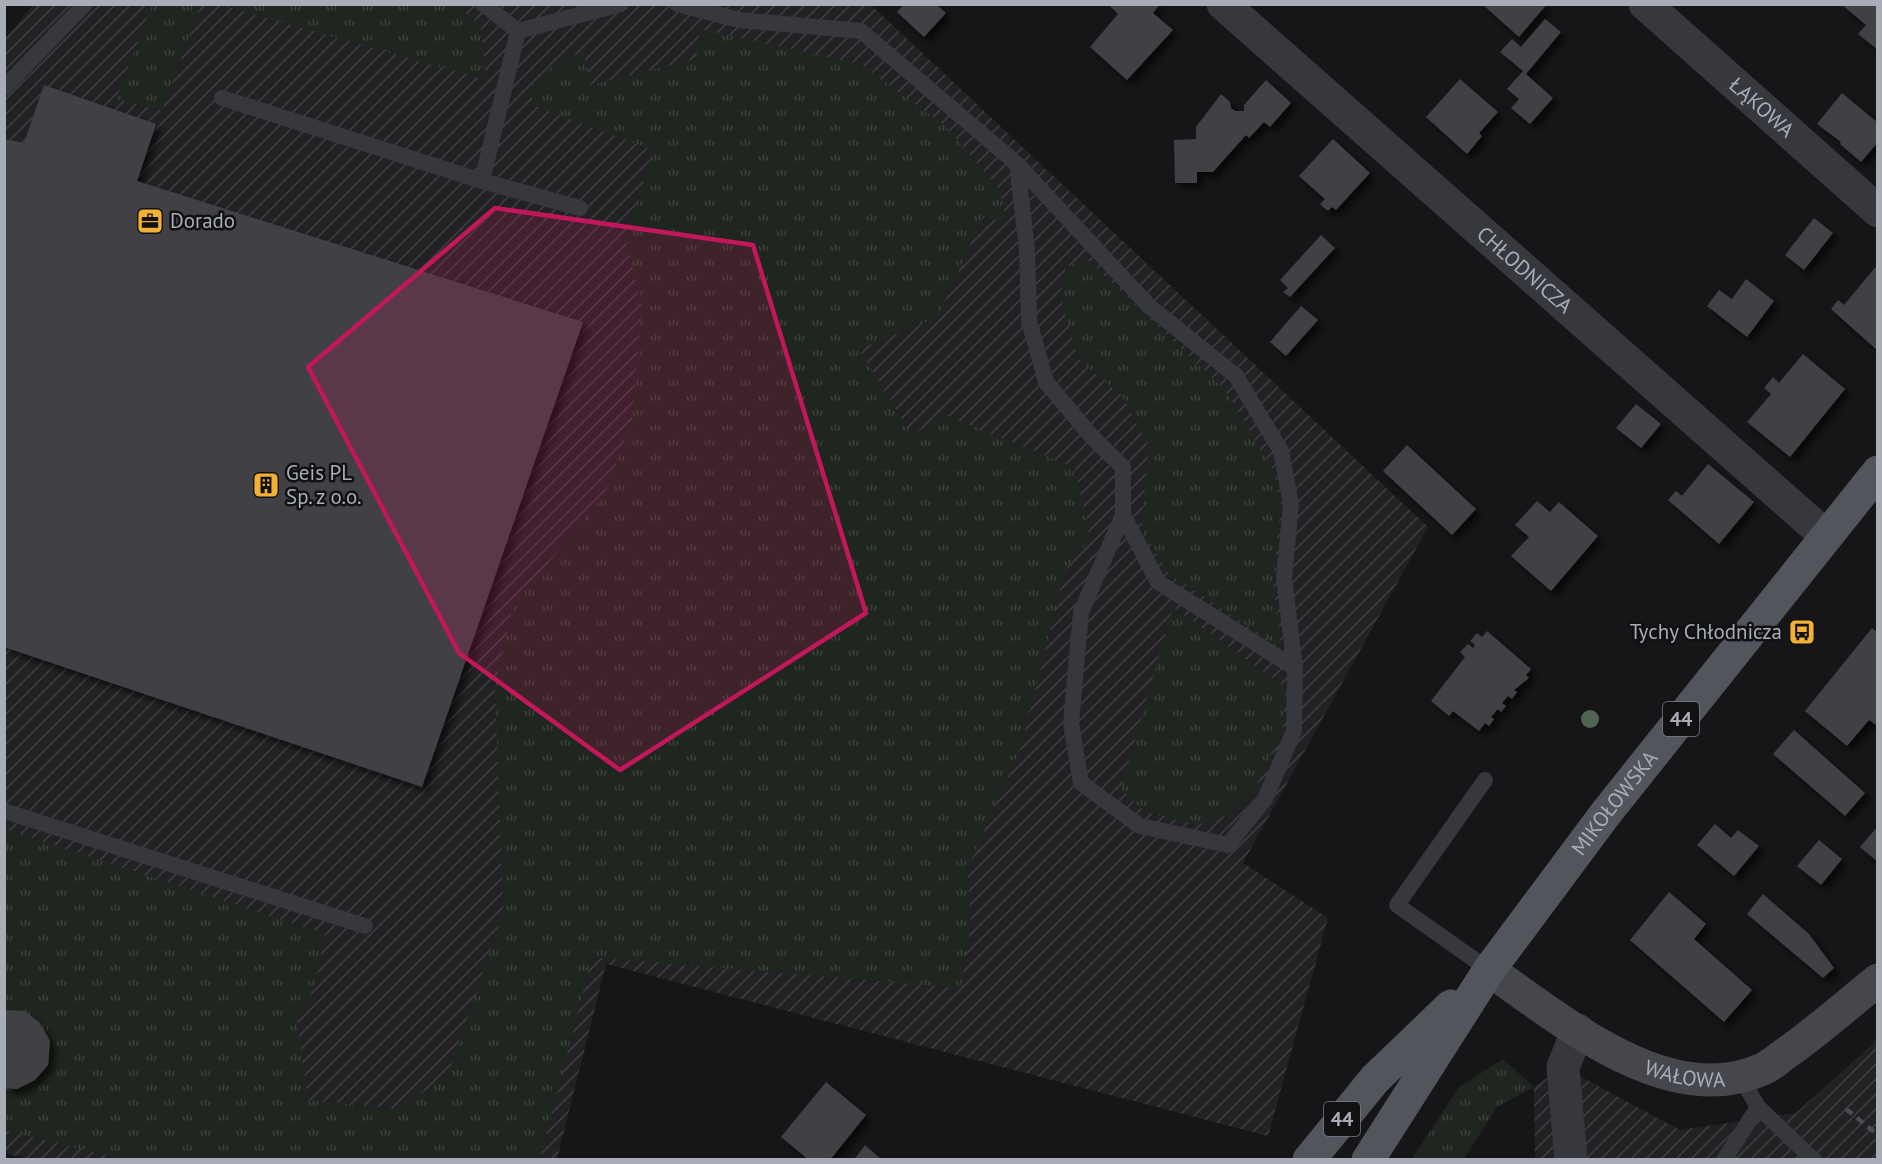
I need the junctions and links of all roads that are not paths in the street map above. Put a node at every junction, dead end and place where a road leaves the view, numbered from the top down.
1 (85, 4) edge
2 (483, 4) edge
3 (621, 4) edge
4 (677, 4) edge
5 (1223, 4) edge
6 (1645, 4) edge
7 (518, 31) junction
8 (4, 88) edge
9 (222, 98) dead end
10 (1017, 164) junction
11 (482, 181) junction
12 (580, 208) dead end
13 (1878, 211) edge
14 (1878, 472) edge
15 (1123, 515) junction
16 (1826, 536) junction
17 (1295, 668) junction
18 (1485, 780) dead end
19 (4, 811) edge
20 (365, 926) dead end
21 (1489, 970) junction
22 (1878, 980) edge
23 (1578, 1030) junction
24 (1740, 1076) junction
25 (1758, 1107) junction
26 (1309, 1160) edge
27 (1368, 1160) edge
28 (1571, 1160) edge
29 (1724, 1160) edge
30 (1814, 1160) edge

1 - 8 lane
2 - 7 lane
3 - 7 lane
4 - 10 lane
5 - 16 street, CHŁODNICZA
6 - 13 street, ŁĄKOWA
7 - 11 lane
9 - 11 lane
10 - 15 lane
10 - 17 lane
11 - 12 lane
14 - 16 main road, MIKOŁOWSKA / 44
15 - 17 lane
15 - 17 lane
16 - 21 main road, MIKOŁOWSKA / 44
18 - 21 lane
19 - 20 lane
21 - 23 street, WAŁOWA
21 - 26 main road, MIKOŁOWSKA / 44
21 - 27 main road, MIKOŁOWSKA / 44
22 - 24 street, WAŁOWA
23 - 24 street, WAŁOWA
23 - 28 street
24 - 25 lane
25 - 29 lane
25 - 30 lane

